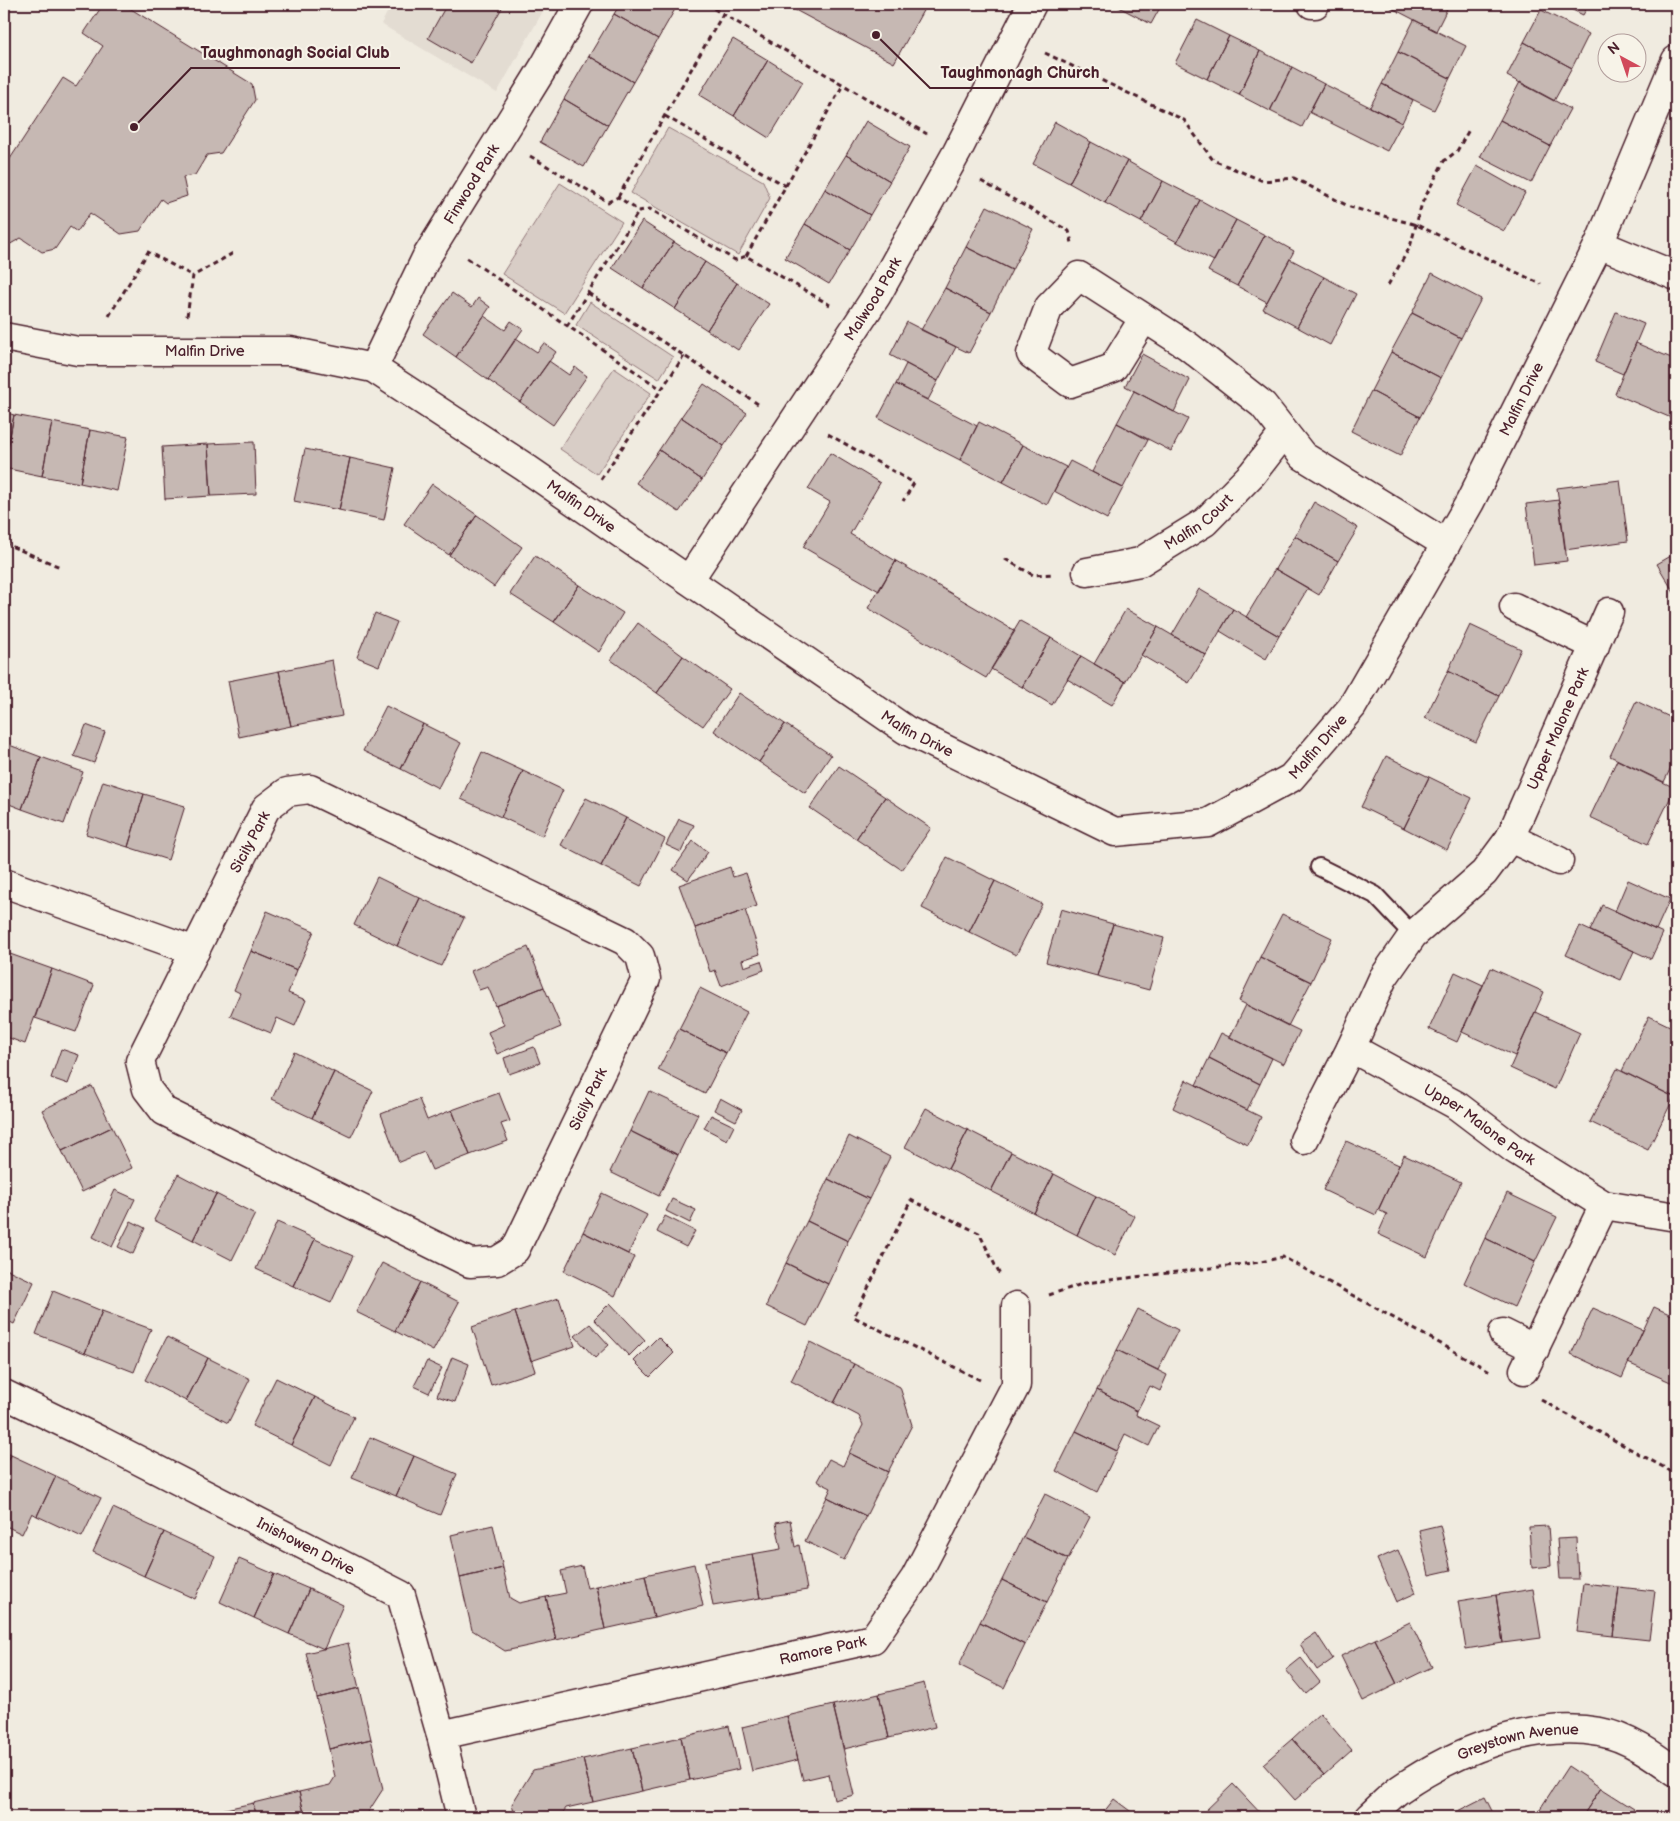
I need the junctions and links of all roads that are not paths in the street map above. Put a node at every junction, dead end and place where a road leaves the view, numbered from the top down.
1 (579, 4) edge
2 (1032, 4) edge
3 (1676, 60) edge
4 (1599, 244) junction
5 (1676, 276) edge
6 (1144, 318) junction
7 (4, 337) edge
8 (373, 368) junction
9 (1284, 433) junction
10 (1446, 544) junction
11 (1087, 572) road end
12 (690, 580) junction
13 (1514, 607) dead end
14 (1609, 612) dead end
15 (1595, 646) junction
16 (1510, 838) junction
17 (1559, 861) dead end
18 (1319, 867) dead end
19 (4, 884) edge
20 (1413, 935) junction
21 (195, 950) junction
22 (1351, 1048) junction
23 (1304, 1140) dead end
24 (1604, 1206) junction
25 (1676, 1217) edge
26 (1016, 1306) road end
27 (1504, 1332) dead end
28 (4, 1394) edge
29 (441, 1735) junction
30 (1676, 1772) edge
31 (461, 1817) edge
32 (1369, 1817) edge

1 - 8 street, Finwood Park
2 - 12 street, Malwood Park
3 - 4 street, Malfin Drive
4 - 5 street
4 - 10 street, Malfin Drive
6 - 6 street
6 - 9 street
7 - 8 street, Malfin Drive
8 - 12 street, Malfin Drive
9 - 10 street
9 - 11 street, Malfin Court
10 - 12 street, Malfin Drive
13 - 15 street
14 - 15 street, Upper Malone Park
15 - 16 street, Upper Malone Park
16 - 17 street
16 - 20 street, Upper Malone Park
18 - 20 lane
19 - 21 street
20 - 22 street, Upper Malone Park
21 - 21 street, Sicily Park
22 - 23 street, Upper Malone Park
22 - 24 street, Upper Malone Park
24 - 25 street, Upper Malone Park
24 - 27 street
26 - 29 street, Ramore Park
28 - 29 street, Inishowen Drive
29 - 31 street, Inishowen Drive
30 - 32 street, Greystown Avenue

